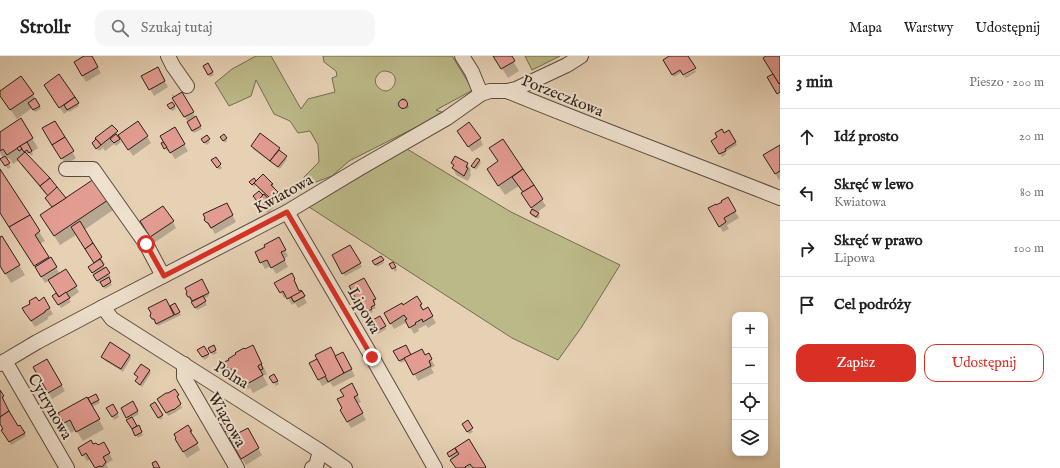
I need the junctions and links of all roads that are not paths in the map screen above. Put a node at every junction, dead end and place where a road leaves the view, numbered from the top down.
1 (168, 56) edge
2 (462, 56) edge
3 (581, 56) edge
4 (187, 86) dead end
5 (507, 90) junction
6 (481, 94) junction
7 (66, 169) dead end
8 (780, 198) edge
9 (287, 212) junction
10 (164, 276) junction
11 (103, 307) junction
12 (3, 362) edge
13 (184, 364) junction
14 (320, 451) junction
15 (67, 468) edge
16 (237, 468) edge
17 (312, 468) edge
18 (345, 468) edge
19 (435, 468) edge

1 - 4 street
2 - 6 street
3 - 5 street, Kwiatowa
5 - 6 street, Kwiatowa
5 - 8 street, Porzeczkowa
6 - 9 street, Kwiatowa
7 - 10 street
9 - 10 street, Kwiatowa
9 - 19 street, Lipowa
10 - 11 street, Kwiatowa
11 - 12 street, Kwiatowa
11 - 13 street, Polna
12 - 15 street, Cytrynowa
13 - 14 street, Polna
13 - 16 street, Wiązowa
14 - 17 street
14 - 18 street, Polna

